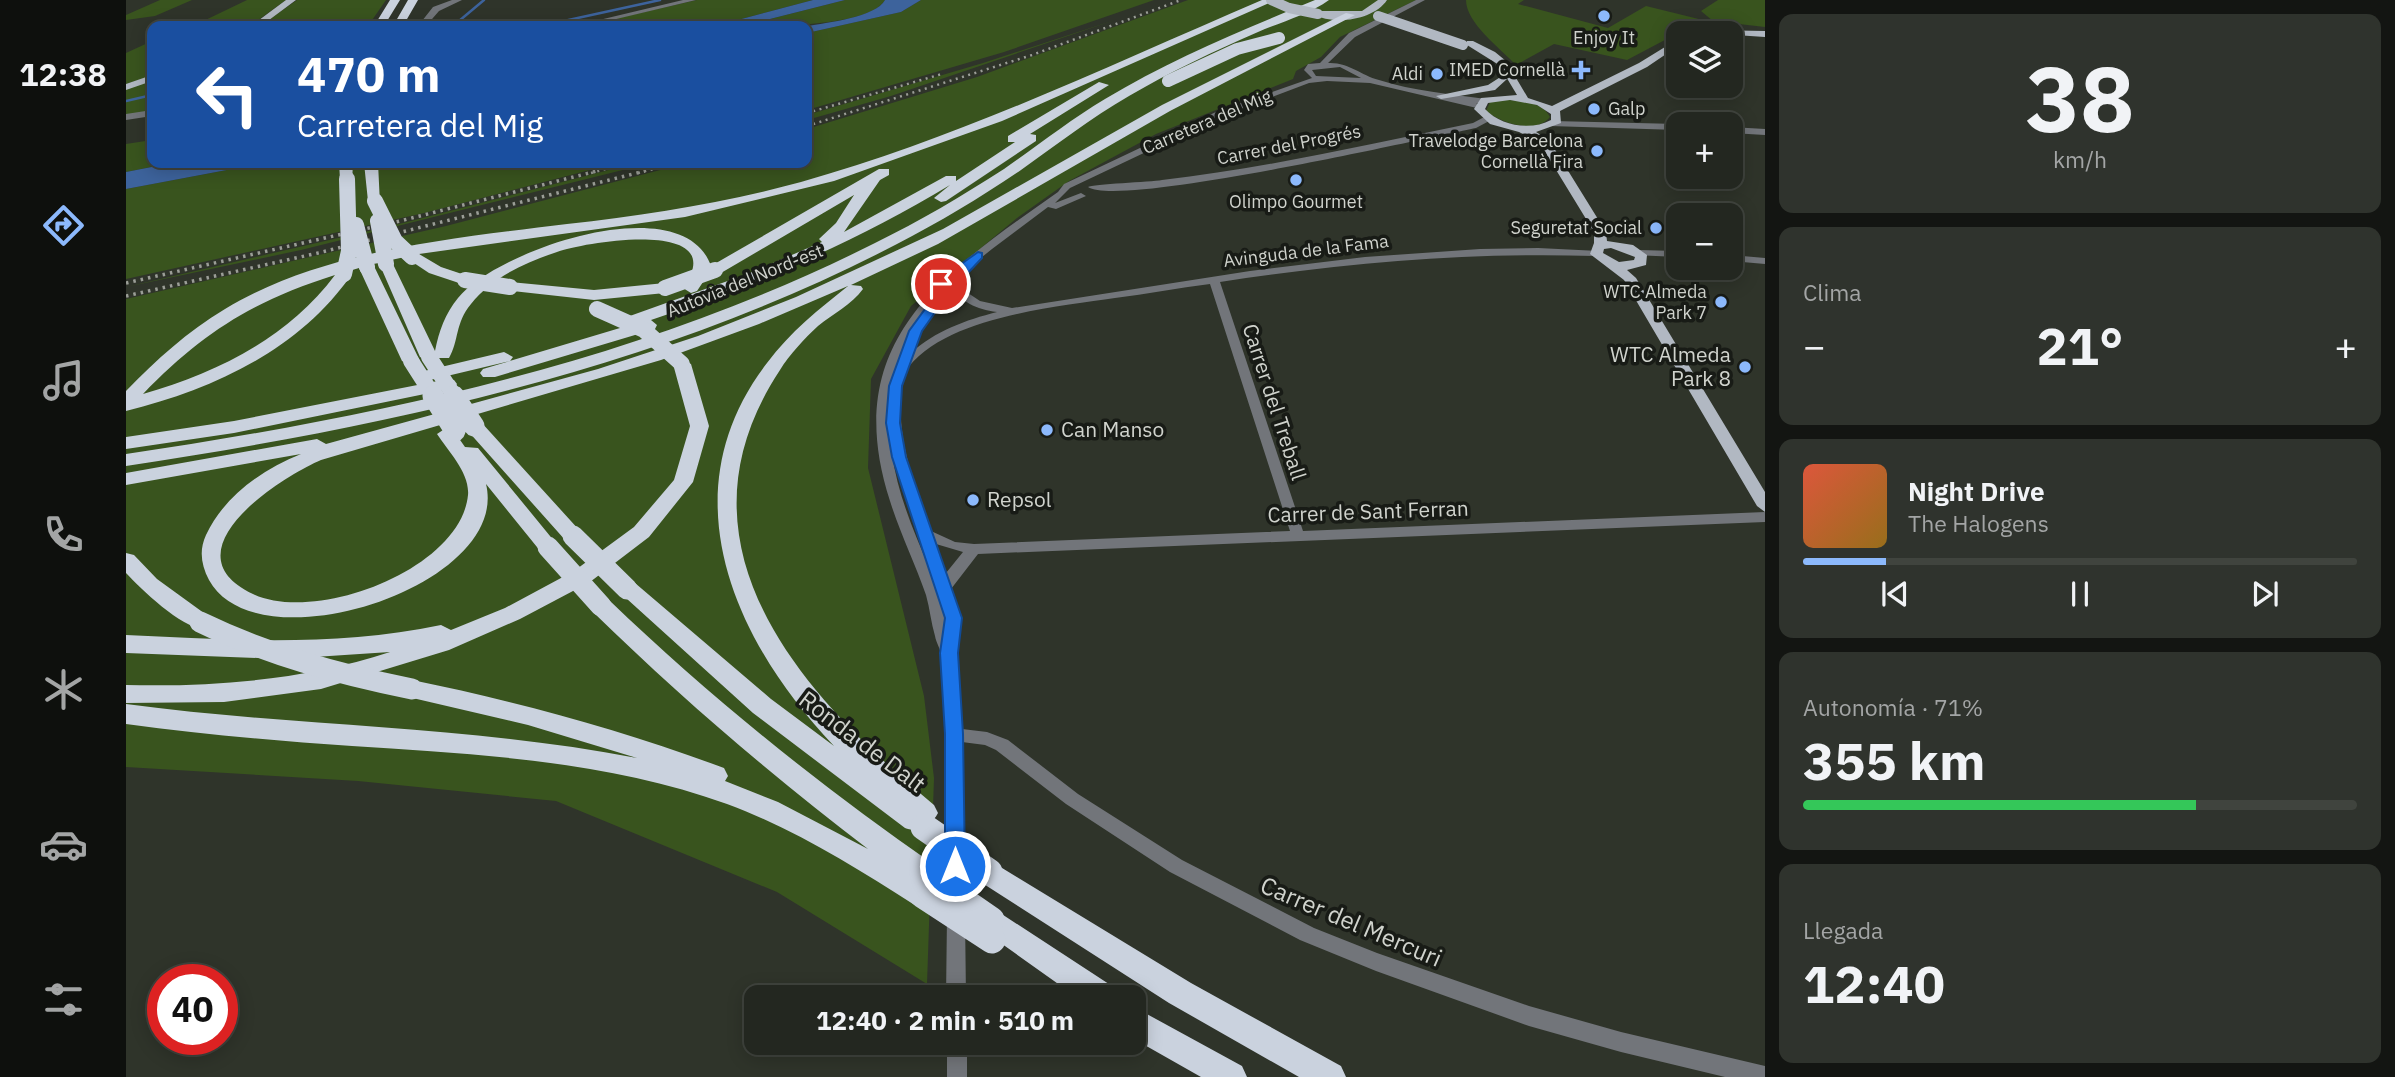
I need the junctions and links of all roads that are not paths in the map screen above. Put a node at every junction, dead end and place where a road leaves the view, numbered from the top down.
1 (292, 0) edge
2 (395, 0) edge
3 (413, 0) edge
4 (458, 0) edge
5 (692, 0) edge
6 (1240, 0) edge
7 (1271, 0) edge
8 (1292, 0) edge
9 (1325, 0) edge
10 (1421, 0) edge
11 (1429, 0) edge
12 (1381, 9) edge
13 (1354, 14) junction
14 (262, 21) edge
15 (382, 21) edge
16 (401, 21) edge
17 (426, 21) edge
18 (600, 21) edge
19 (1325, 25) junction
20 (1743, 34) edge
21 (1763, 34) edge
22 (1467, 44) junction
23 (1666, 50) edge
24 (1171, 54) junction
25 (1324, 63) junction
26 (1341, 65) junction
27 (1221, 73) junction
28 (1098, 74) junction
29 (1310, 78) junction
30 (1354, 78) junction
31 (1502, 79) junction
32 (147, 80) edge
33 (126, 87) edge
34 (1441, 96) junction
35 (1581, 96) junction
36 (1501, 97) junction
37 (1524, 99) junction
38 (1536, 102) junction
39 (1481, 104) junction
40 (1553, 110) junction
41 (147, 114) edge
42 (126, 117) edge
43 (1488, 118) junction
44 (1550, 125) junction
45 (977, 126) junction
46 (1518, 127) junction
47 (1666, 127) edge
48 (1743, 131) edge
49 (1765, 132) edge
50 (1543, 140) junction
51 (1032, 155) junction
52 (909, 160) junction
53 (1109, 166) junction
54 (372, 168) edge
55 (347, 171) edge
56 (1070, 186) junction
57 (1092, 186) junction
58 (1081, 196) junction
59 (375, 201) junction
60 (1034, 214) junction
61 (1600, 232) junction
62 (945, 233) junction
63 (1597, 250) junction
64 (978, 255) junction
65 (1666, 256) edge
66 (1743, 259) edge
67 (1631, 261) junction
68 (1765, 261) edge
69 (765, 273) junction
70 (955, 280) junction
71 (1214, 280) junction
72 (508, 288) junction
73 (1024, 310) junction
74 (580, 336) junction
75 (419, 358) junction
76 (899, 374) junction
77 (126, 403) edge
78 (469, 415) junction
79 (126, 430) edge
80 (126, 443) edge
81 (126, 460) edge
82 (126, 479) edge
83 (1765, 506) edge
84 (1765, 517) edge
85 (925, 534) junction
86 (1298, 536) junction
87 (974, 549) junction
88 (126, 560) edge
89 (945, 587) junction
90 (543, 599) junction
91 (937, 607) junction
92 (126, 644) edge
93 (949, 653) junction
94 (126, 694) edge
95 (126, 714) edge
96 (954, 734) junction
97 (924, 820) junction
98 (884, 871) junction
99 (923, 884) junction
100 (991, 930) junction
101 (956, 985) edge
102 (1069, 985) edge
103 (1082, 985) edge
104 (1146, 1027) edge
105 (957, 1055) edge
106 (1765, 1076) edge
107 (957, 1077) edge
108 (1231, 1077) edge
109 (1330, 1077) edge

1 - 14 main road
2 - 15 highway
3 - 16 highway
4 - 17 street
5 - 18 street
6 - 28 highway
7 - 13 main road, bridge
7 - 28 highway
8 - 24 highway, Autovia del Nord-est
9 - 27 highway
9 - 51 highway, Autovia del Nord-est
10 - 25 street
11 - 26 street
12 - 13 main road
12 - 22 main road, bridge
13 - 19 highway
19 - 27 highway
19 - 51 highway, bridge
20 - 21 main road
22 - 31 main road
22 - 37 main road
23 - 35 main road
24 - 69 highway
24 - 78 highway, Autovia del Nord-est
25 - 26 street
25 - 29 street
26 - 30 street
27 - 62 highway
28 - 45 highway
29 - 30 street, Carretera del Mig
29 - 53 street, Carretera del Mig
30 - 34 street, Carretera del Mig
31 - 34 main road
31 - 36 main road
32 - 33 main road
34 - 39 street, Carretera del Mig
35 - 38 main road
35 - 40 main road
36 - 37 main road
36 - 39 main road
37 - 38 main road
38 - 40 main road
39 - 43 main road
40 - 44 main road
41 - 42 street
43 - 46 main road
43 - 57 street, Carrer del Progrés
44 - 46 main road
44 - 47 street
44 - 50 main road
45 - 52 highway
45 - 77 highway
46 - 50 main road
48 - 49 street
50 - 61 main road
51 - 78 highway, Autovia del Nord-est
52 - 69 highway
52 - 72 highway, bridge
53 - 56 street, Carretera del Mig
53 - 57 street, Carretera del Mig
54 - 59 highway
55 - 75 highway, bridge
55 - 77 highway, bridge
56 - 57 street, Carrer del Progrés
56 - 58 street
56 - 60 street, Carretera del Mig
57 - 58 street, Carretera del Mig
58 - 60 street, Carretera del Mig
59 - 72 highway, bridge
59 - 75 highway, bridge
60 - 64 street, Carretera del Mig
61 - 63 main road
61 - 67 main road
62 - 78 highway
62 - 97 highway
63 - 67 main road
63 - 67 main road
63 - 71 street, Avinguda de la Fama
64 - 70 street, Carretera del Mig
64 - 91 street, Carretera del Mig
65 - 67 street
66 - 68 street
67 - 83 main road
69 - 74 highway
70 - 73 street
70 - 76 street, Carretera del Mig
71 - 73 street, Avinguda de la Fama
71 - 86 street, Carrer del Treball
72 - 90 highway, bridge
73 - 76 street
74 - 75 highway
74 - 79 highway
75 - 78 highway
75 - 78 highway, bridge
76 - 85 street, Carretera del Mig
78 - 78 highway
78 - 80 highway, Autovia del Nord-est
78 - 81 highway, Autovia del Nord-est
78 - 82 highway
78 - 97 highway, Ronda de Dalt, bridge
78 - 99 highway, bridge
84 - 86 street, Carrer de Sant Ferran
85 - 87 street, Carrer de Sant Ferran
85 - 89 street, Carretera del Mig
86 - 87 street, Carrer de Sant Ferran
87 - 89 street
88 - 98 highway, bridge
89 - 91 street
89 - 93 street, Carretera del Mig
90 - 92 highway
90 - 94 highway
91 - 93 street, Carretera del Mig
93 - 96 street, Carretera del Mig
95 - 98 highway
96 - 101 street, Carretera del Mig
96 - 106 street, Carrer del Mercuri
97 - 109 highway, Ronda de Dalt, bridge
98 - 99 highway
99 - 100 highway, bridge
100 - 102 highway
100 - 103 highway
104 - 108 highway
105 - 107 street

